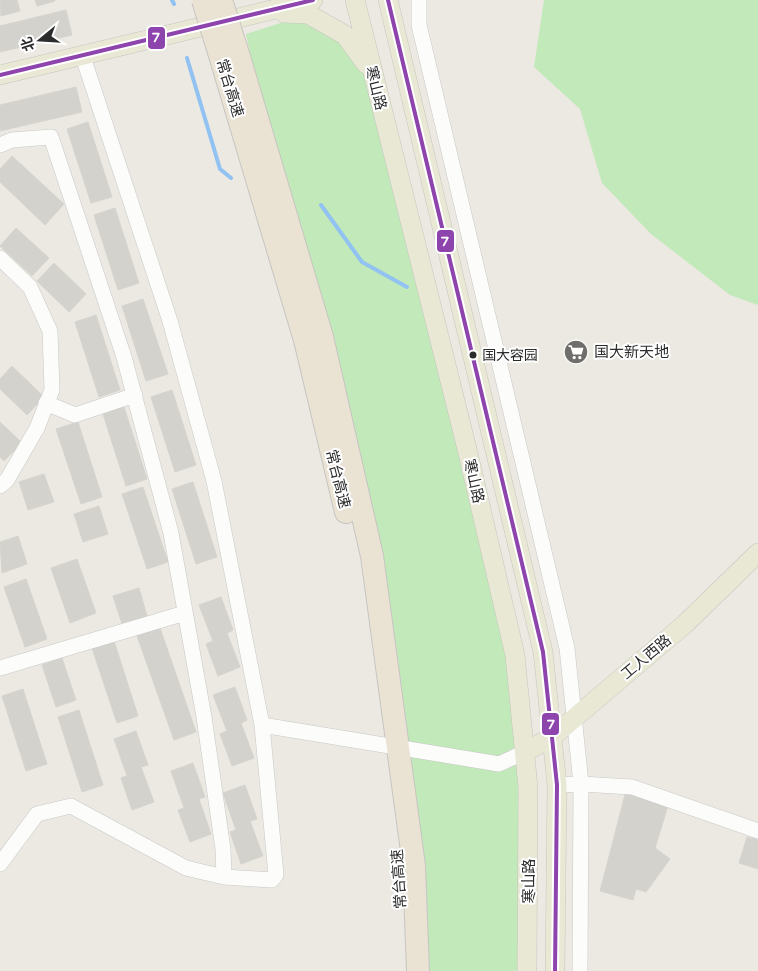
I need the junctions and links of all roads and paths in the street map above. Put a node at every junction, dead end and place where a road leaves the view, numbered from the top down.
1 (203, 0) edge
2 (221, 0) edge
3 (276, 0) edge
4 (313, 0) edge
5 (355, 0) edge
6 (388, 0) edge
7 (396, 0) edge
8 (419, 0) edge
9 (260, 12) junction
10 (393, 21) junction
11 (83, 57) junction
12 (231, 60) junction
13 (373, 72) junction
14 (0, 76) edge
15 (0, 145) edge
16 (0, 258) edge
17 (135, 395) junction
18 (46, 403) junction
19 (0, 486) edge
20 (758, 553) edge
21 (185, 613) junction
22 (0, 668) edge
23 (576, 718) junction
24 (262, 725) junction
25 (552, 737) junction
26 (525, 752) junction
27 (581, 784) junction
28 (556, 785) junction
29 (758, 831) edge
30 (0, 864) edge
31 (224, 877) junction
32 (404, 971) edge
33 (418, 971) edge
34 (528, 971) edge
35 (555, 971) edge
36 (580, 971) edge

1 - 12 highway, 常台高速, bridge
2 - 12 highway, 常台高速, bridge
3 - 9 main road
4 - 9 main road
5 - 13 main road, 寒山路
6 - 10 main road, 寒山路
7 - 10 main road
8 - 23 street
9 - 11 main road
9 - 13 main road
10 - 25 main road, 寒山路
11 - 14 main road
11 - 24 street
12 - 32 highway, 常台高速
12 - 33 highway, 常台高速
13 - 26 main road, 寒山路
15 - 17 street
16 - 18 street
17 - 18 street
17 - 21 street
18 - 19 street
20 - 23 main road, 工人西路
21 - 22 street
21 - 31 street
23 - 25 main road, 工人西路
23 - 27 street
24 - 26 street
24 - 31 street
25 - 26 main road, 工人西路
25 - 28 main road, 寒山路
26 - 34 main road, 寒山路
27 - 28 street
27 - 29 street
27 - 36 street
28 - 35 main road, 寒山路
30 - 31 street

